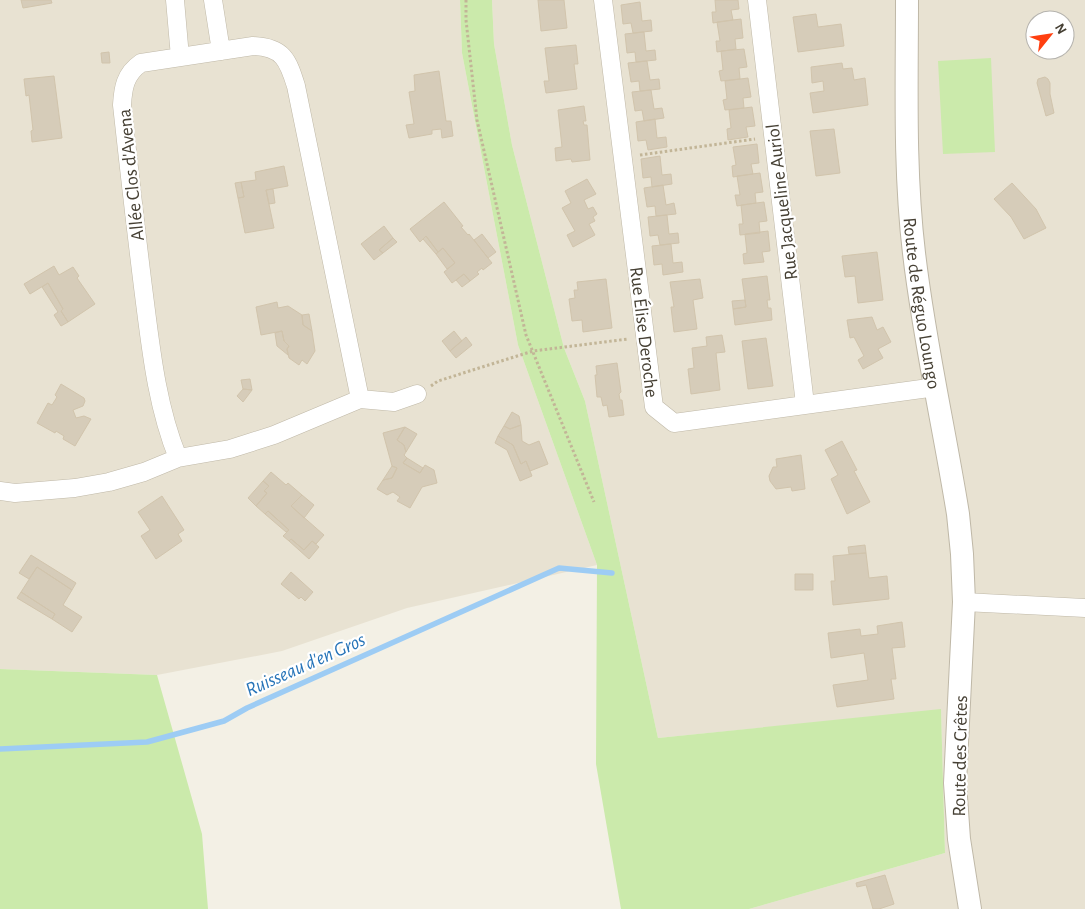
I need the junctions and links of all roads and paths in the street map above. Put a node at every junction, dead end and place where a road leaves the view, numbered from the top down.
1 (175, 0) edge
2 (213, 0) edge
3 (466, 0) edge
4 (603, 0) edge
5 (757, 0) edge
6 (907, 0) edge
7 (221, 51) junction
8 (180, 57) junction
9 (773, 136) junction
10 (623, 157) junction
11 (646, 337) junction
12 (533, 351) junction
13 (936, 386) junction
14 (417, 394) joint
15 (360, 399) junction
16 (806, 404) junction
17 (178, 458) junction
18 (0, 491) edge
19 (594, 502) dead end
20 (964, 602) junction
21 (1085, 608) edge
22 (970, 909) edge

1 - 8 street
2 - 7 street
3 - 12 path
4 - 10 street, Rue Élise Deroche
5 - 9 street, Rue Jacqueline Auriol
6 - 13 street, Route de Réguo Loungo
7 - 8 street, Allée Clos d'Avena
7 - 15 street, Allée Clos d'Avena
8 - 17 street, Allée Clos d'Avena
9 - 10 path
9 - 16 street, Rue Jacqueline Auriol
10 - 11 street, Rue Élise Deroche
11 - 12 path
11 - 16 street, Rue Élise Deroche
12 - 14 path
12 - 19 path
13 - 16 street, Rue Élise Deroche
13 - 20 street, Route de Réguo Loungo
14 - 15 street
15 - 17 street
17 - 18 street
20 - 21 street
20 - 22 street, Route des Crêtes

